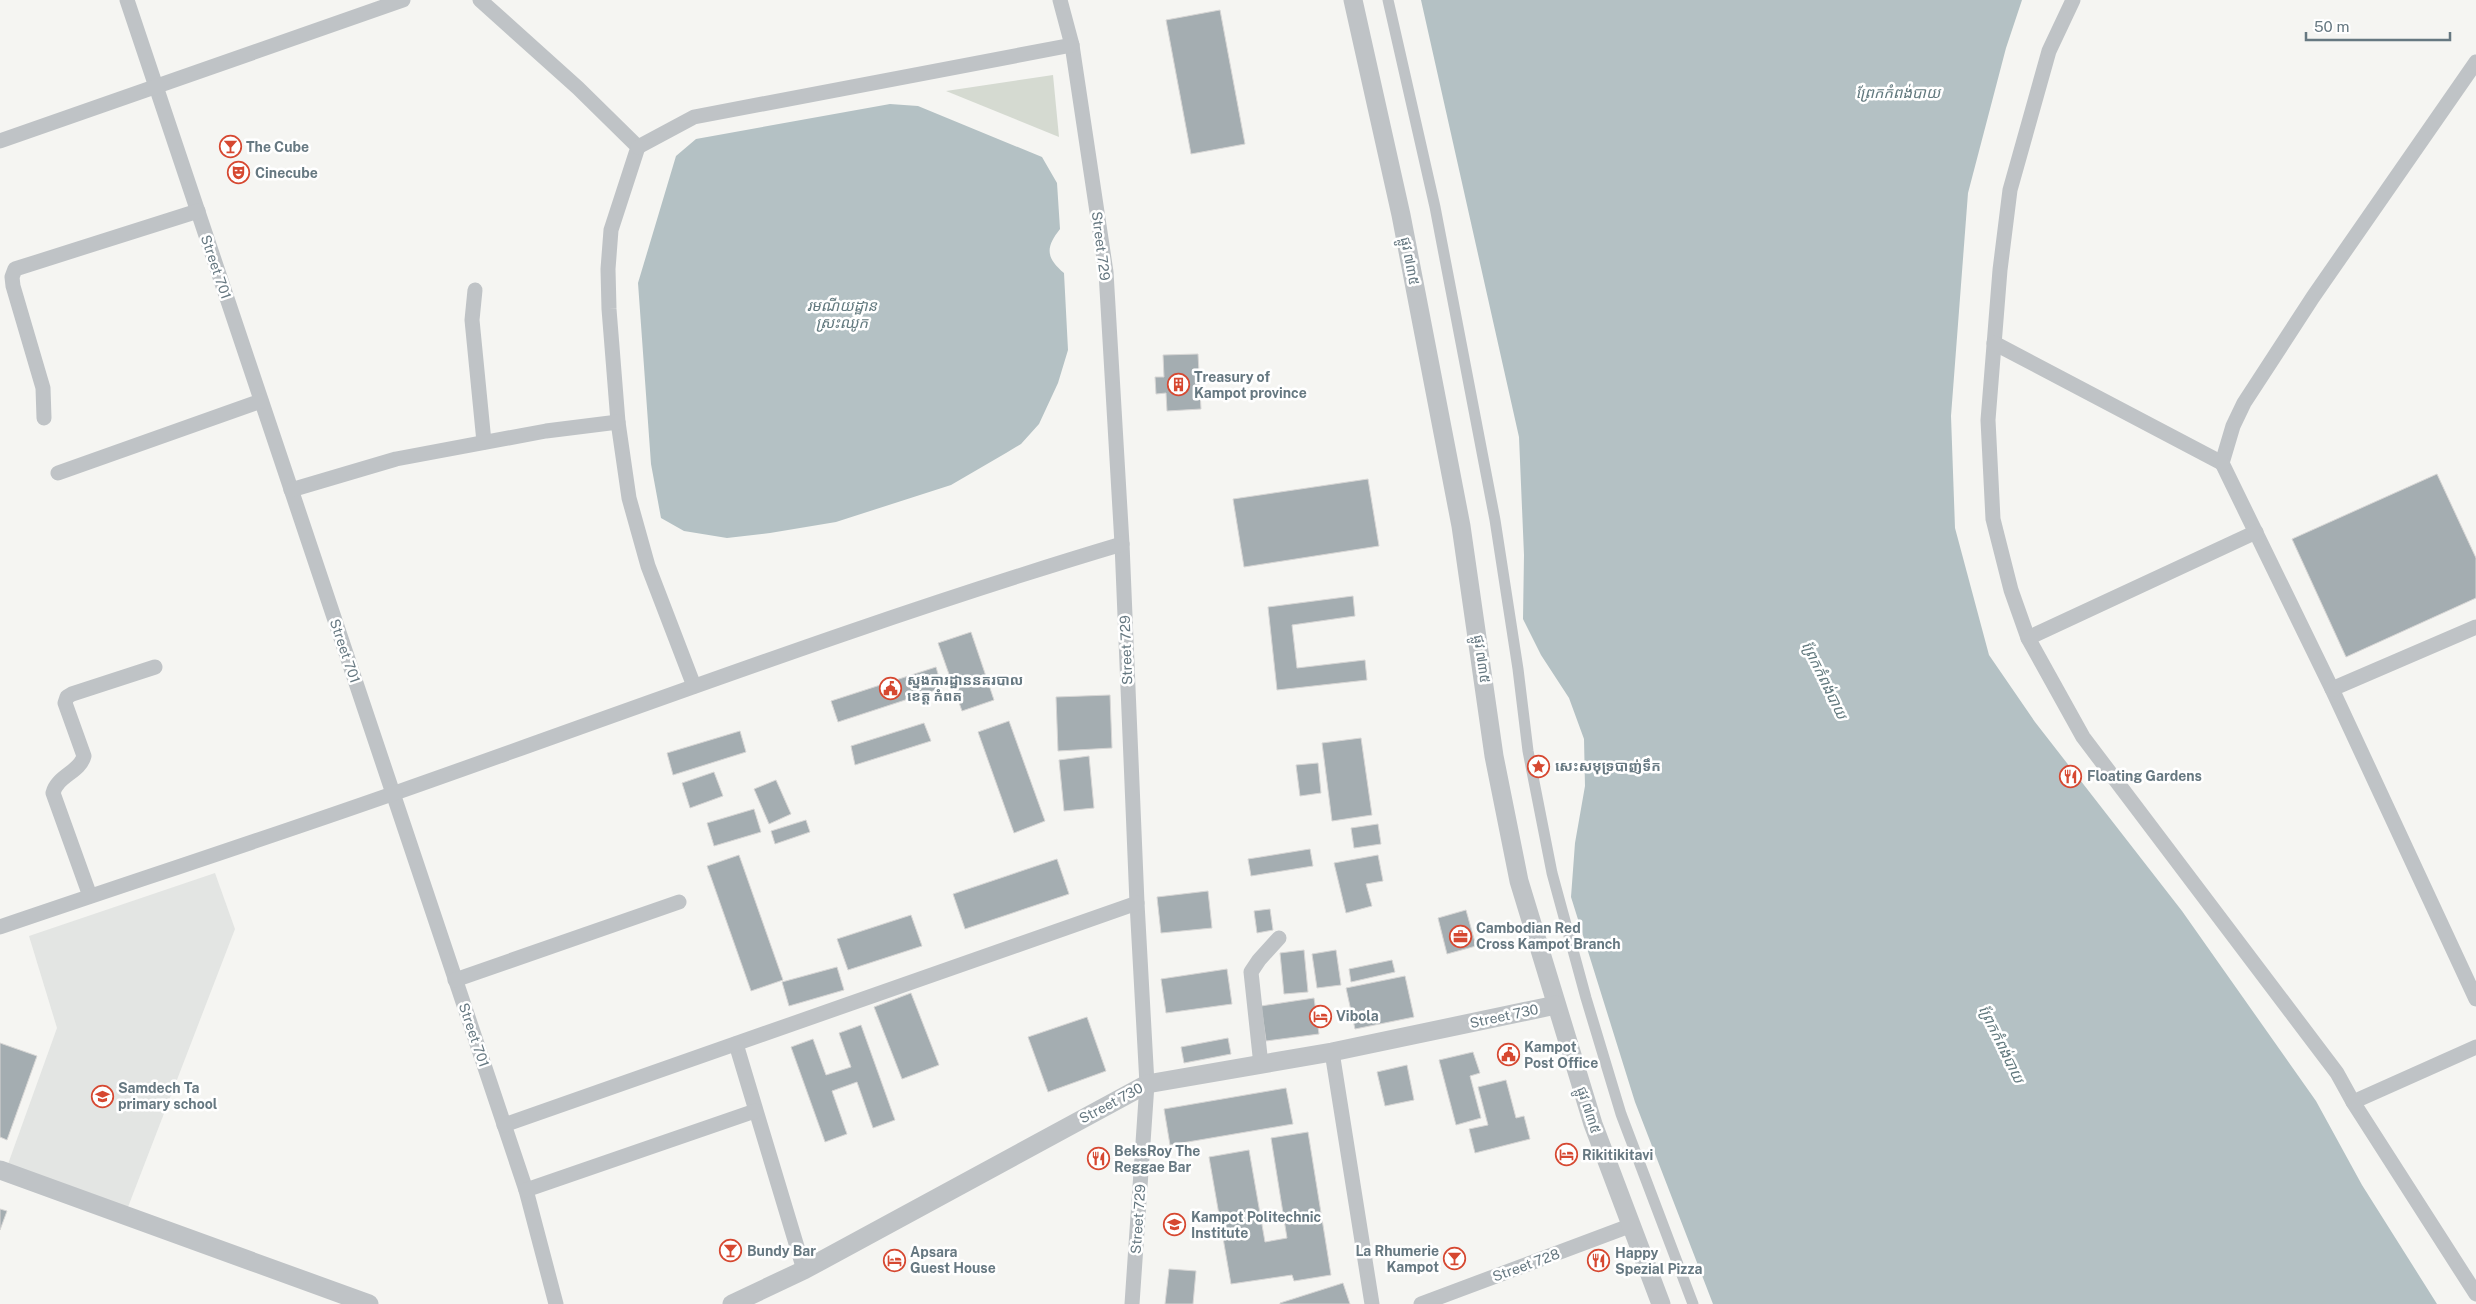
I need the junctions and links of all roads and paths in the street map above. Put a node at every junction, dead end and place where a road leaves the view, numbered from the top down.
1 (127, 0) edge
2 (403, 0) edge
3 (480, 0) edge
4 (1060, 0) edge
5 (1353, 0) edge
6 (1388, 0) edge
7 (2073, 0) edge
8 (1072, 45) junction
9 (2476, 62) edge
10 (156, 86) junction
11 (0, 141) edge
12 (638, 147) junction
13 (198, 211) junction
14 (475, 290) dead end
15 (1994, 343) junction
16 (261, 401) junction
17 (44, 418) dead end
18 (618, 422) junction
19 (484, 442) junction
20 (2222, 463) junction
21 (58, 473) dead end
22 (291, 490) junction
23 (2256, 532) junction
24 (1122, 544) junction
25 (2476, 627) edge
26 (2028, 638) junction
27 (155, 667) dead end
28 (694, 686) junction
29 (2332, 689) junction
30 (393, 794) junction
31 (90, 896) junction
32 (679, 902) dead end
33 (1136, 903) junction
34 (0, 927) edge
35 (1279, 938) dead end
36 (455, 980) junction
37 (2476, 999) edge
38 (1556, 1005) junction
39 (736, 1044) junction
40 (2476, 1047) edge
41 (1332, 1052) junction
42 (1260, 1065) junction
43 (1147, 1084) junction
44 (2353, 1102) junction
45 (755, 1111) junction
46 (504, 1125) junction
47 (0, 1170) edge
48 (526, 1190) junction
49 (1632, 1225) junction
50 (804, 1270) junction
51 (2476, 1294) edge
52 (369, 1304) edge
53 (556, 1304) edge
54 (732, 1304) edge
55 (1132, 1304) edge
56 (1372, 1304) edge
57 (1421, 1304) edge
58 (1662, 1304) edge
59 (1692, 1304) edge

1 - 10 street, Street 701
2 - 10 street
3 - 12 street
4 - 8 street, Street 729
5 - 38 street, ផ្លូវ ៧៣៥
6 - 59 street
7 - 15 street
8 - 12 street
8 - 24 street, Street 729
9 - 20 street
10 - 11 street
10 - 13 street, Street 701
12 - 18 street
13 - 16 street, Street 701
13 - 17 street
14 - 19 street
15 - 20 street
15 - 26 street
16 - 21 street
16 - 22 street, Street 701
18 - 19 street
18 - 28 street
19 - 22 street
20 - 23 street
22 - 30 street, Street 701
23 - 26 street
23 - 29 street
24 - 28 street
24 - 33 street, Street 729
25 - 29 street
26 - 44 street
27 - 31 street
28 - 30 street
29 - 37 street
30 - 31 street
30 - 36 street, Street 701
31 - 34 street
32 - 36 street
33 - 39 street
33 - 43 street, Street 729
35 - 42 street
36 - 46 street, Street 701
38 - 41 street, Street 730
38 - 49 street, ផ្លូវ ៧៣៥
39 - 45 street
39 - 46 street
40 - 44 street
41 - 42 street, Street 730
41 - 56 street
42 - 43 street, Street 730
43 - 50 street, Street 730
43 - 55 street, Street 729
44 - 51 street
45 - 48 street
45 - 50 street
46 - 48 street, Street 701
47 - 52 street
48 - 53 street, Street 701
49 - 57 street, Street 728
49 - 58 street, ផ្លូវ ៧៣៥
50 - 54 street, Street 730

